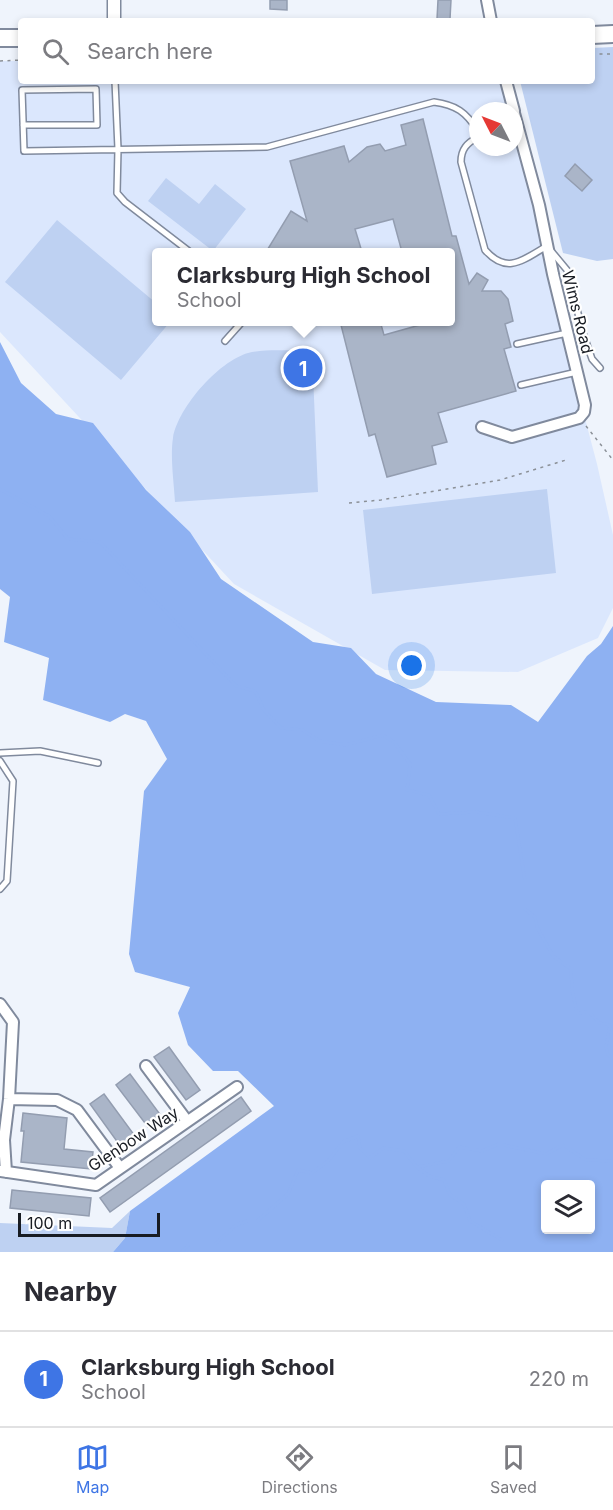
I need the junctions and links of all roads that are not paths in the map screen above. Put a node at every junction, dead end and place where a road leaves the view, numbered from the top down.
1 (114, 0) edge
2 (487, 0) edge
3 (114, 18) edge
4 (490, 18) edge
5 (613, 34) edge
6 (595, 35) edge
7 (0, 38) edge
8 (18, 38) edge
9 (115, 84) edge
10 (507, 84) edge
11 (511, 102) edge
12 (469, 117) edge
13 (23, 125) junction
14 (469, 142) edge
15 (118, 149) junction
16 (523, 151) edge
17 (547, 246) junction
18 (185, 248) edge
19 (238, 326) edge
20 (567, 333) junction
21 (225, 341) dead end
22 (517, 344) dead end
23 (600, 368) dead end
24 (577, 372) junction
25 (521, 385) dead end
26 (482, 427) dead end
27 (0, 753) edge
28 (0, 761) edge
29 (98, 763) dead end
30 (0, 889) edge
31 (0, 1004) edge
32 (146, 1066) dead end
33 (237, 1087) dead end
34 (9, 1099) junction
35 (187, 1121) junction
36 (2, 1142) edge
37 (120, 1168) junction
38 (3, 1172) edge

1 - 3 street
2 - 4 street
5 - 6 main road
7 - 8 main road
9 - 15 lane
10 - 11 street, Wims Road
12 - 15 lane
13 - 13 lane
13 - 15 lane
14 - 17 lane
15 - 18 lane
16 - 17 street, Wims Road
17 - 20 street, Wims Road
17 - 23 lane
19 - 21 lane
20 - 22 lane
20 - 24 street, Wims Road
24 - 25 lane
24 - 26 street, Wims Road
27 - 29 lane
28 - 30 lane
31 - 34 street
32 - 35 street
33 - 35 street, Glenbow Way
34 - 36 street
34 - 37 street
35 - 37 street, Glenbow Way
36 - 38 street
37 - 38 street, Glenbow Way

